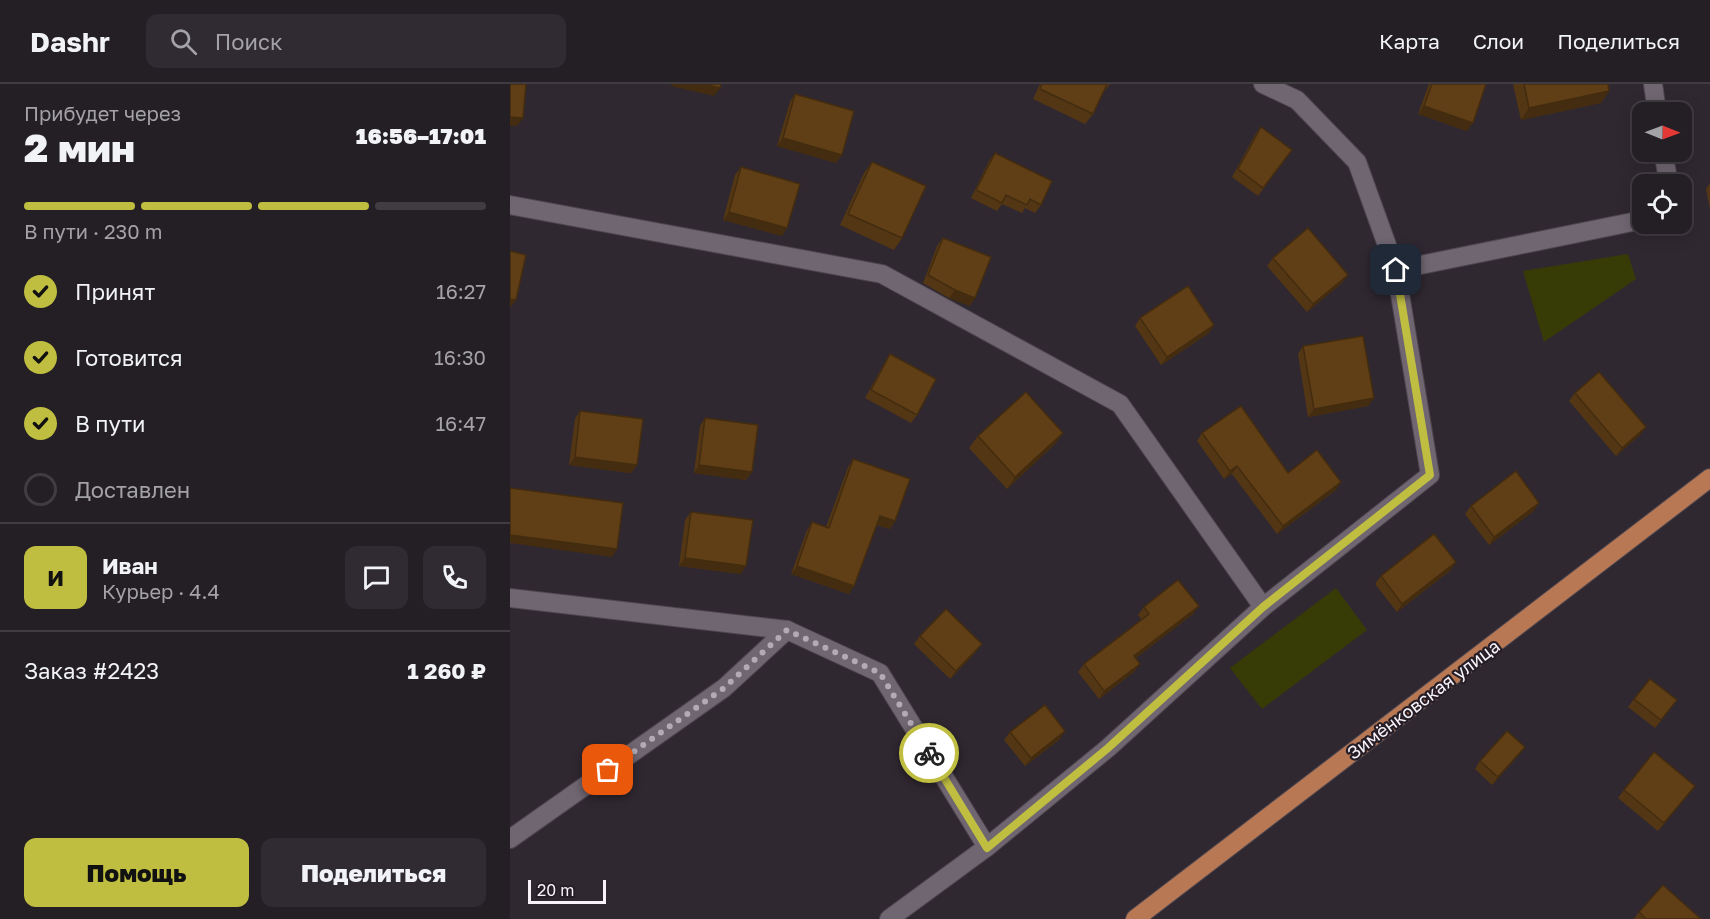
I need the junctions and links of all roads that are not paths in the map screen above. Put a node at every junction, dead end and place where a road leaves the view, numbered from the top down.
1 (1263, 84) edge
2 (1653, 84) edge
3 (1656, 102) edge
4 (510, 205) edge
5 (1632, 221) edge
6 (1396, 270) junction
7 (1710, 478) edge
8 (510, 598) edge
9 (1263, 607) junction
10 (787, 630) junction
11 (510, 839) edge
12 (987, 848) junction
13 (889, 919) edge
14 (1135, 919) edge

1 - 6 lane
2 - 3 lane
4 - 9 lane
5 - 6 lane
6 - 9 lane
7 - 14 main road, Зимёнковская улица
8 - 10 lane
9 - 12 lane
10 - 11 lane
10 - 12 lane
12 - 13 lane

